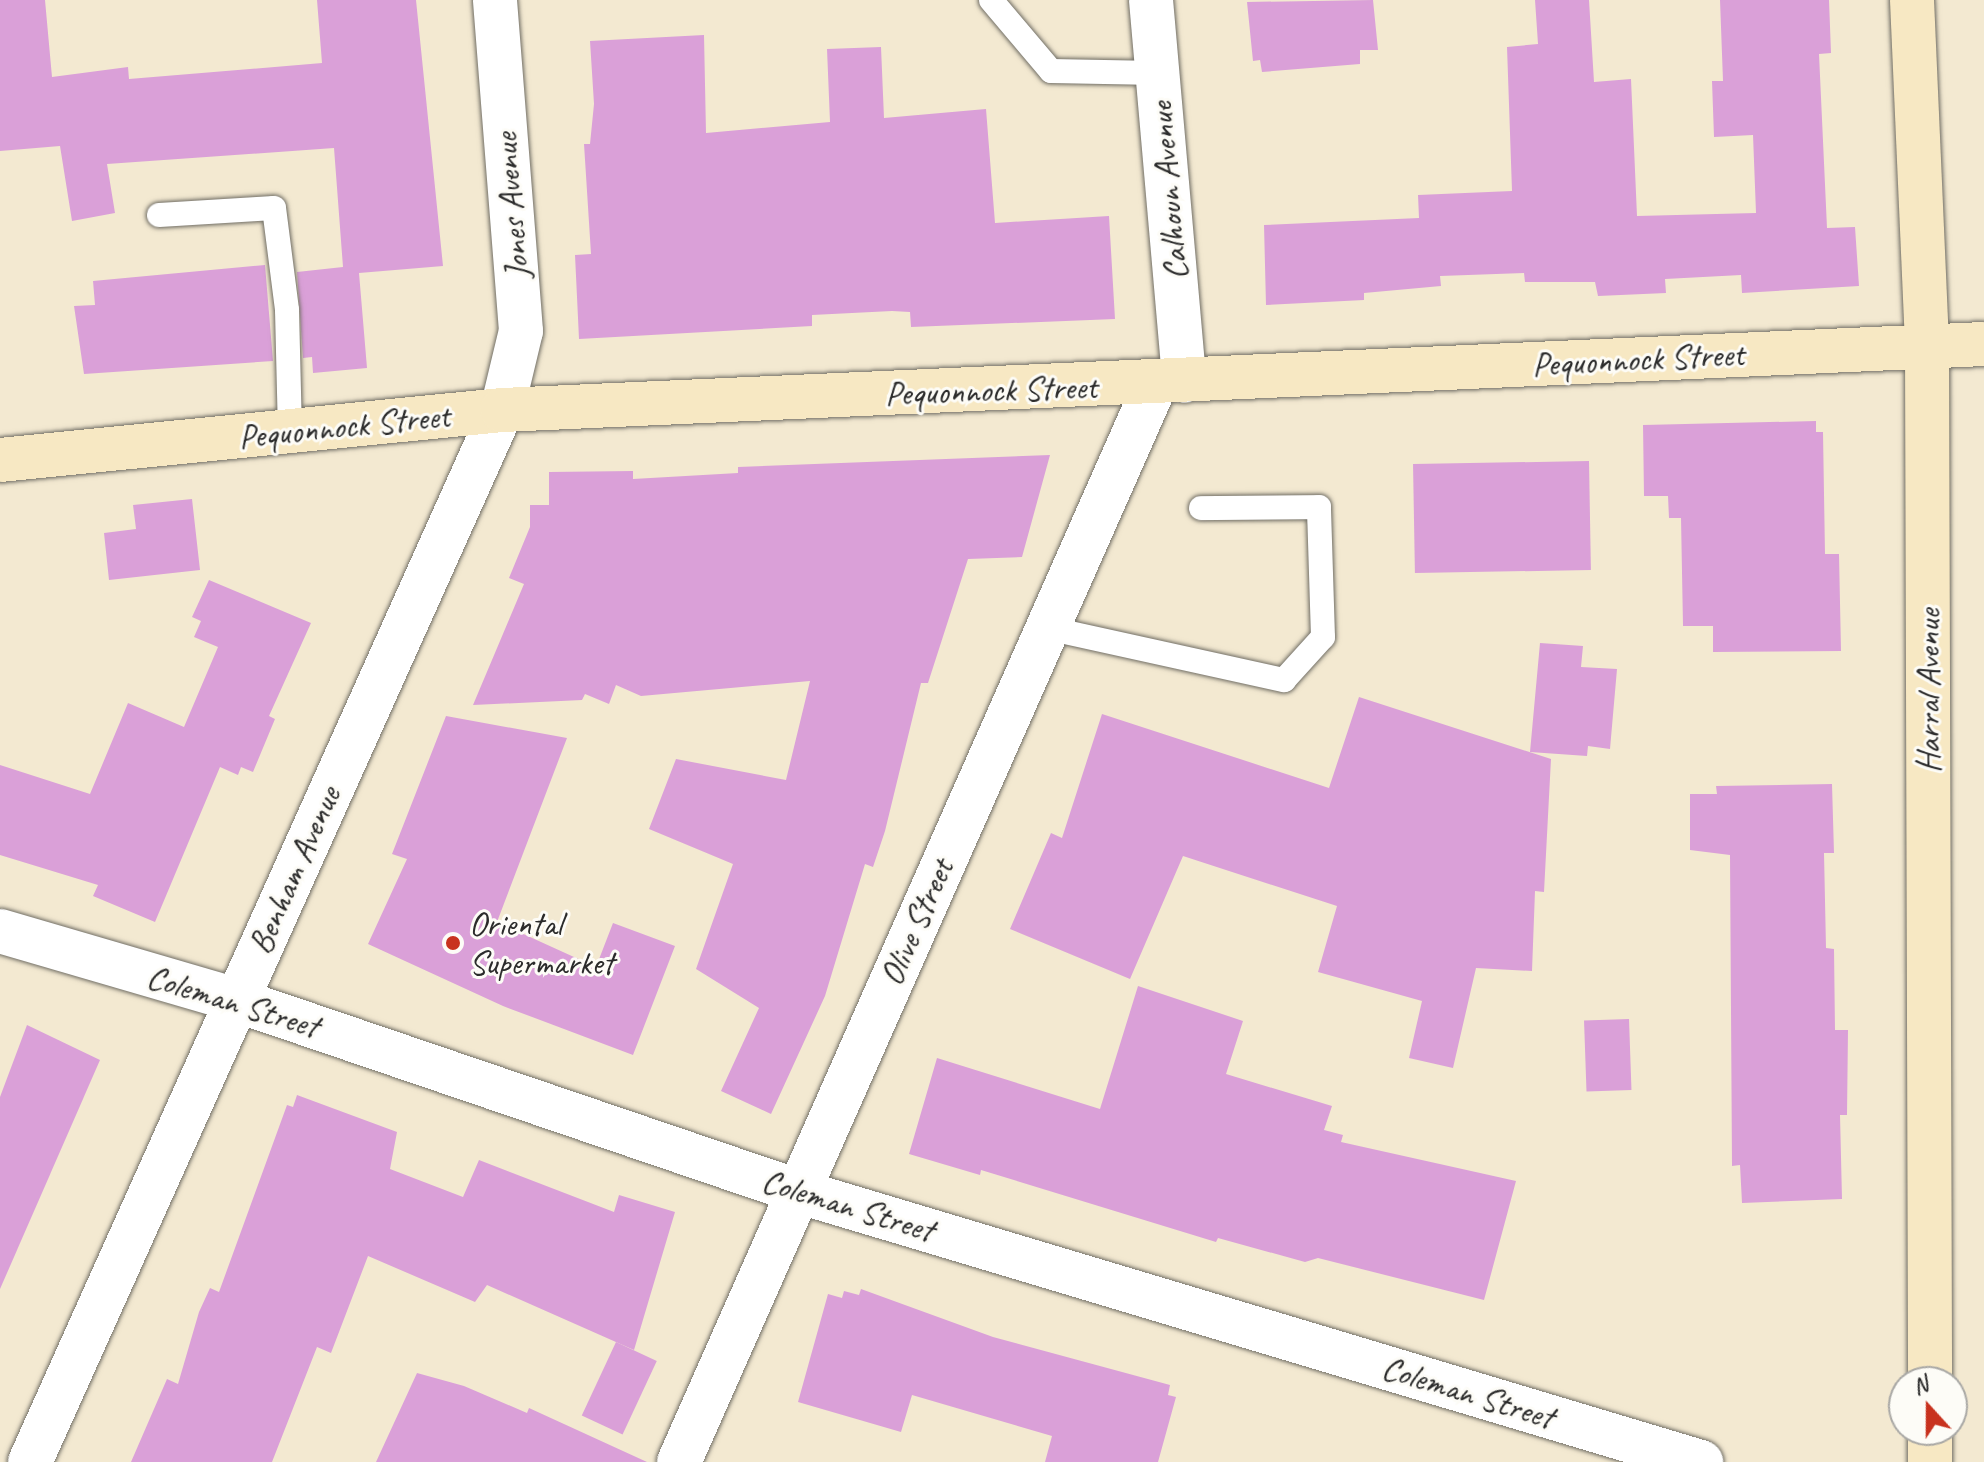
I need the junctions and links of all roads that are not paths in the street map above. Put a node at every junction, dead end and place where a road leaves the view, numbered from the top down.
1 (495, 0) edge
2 (991, 0) edge
3 (1151, 0) edge
4 (1912, 0) edge
5 (1158, 73) junction
6 (159, 215) dead end
7 (1984, 344) edge
8 (1927, 346) junction
9 (1170, 382) junction
10 (502, 410) junction
11 (290, 431) junction
12 (0, 460) edge
13 (1201, 508) dead end
14 (1047, 628) junction
15 (0, 931) edge
16 (236, 1000) junction
17 (797, 1191) junction
18 (1930, 1366) edge
19 (30, 1462) edge
20 (679, 1462) edge
21 (1701, 1462) edge

1 - 10 street, Jones Avenue
2 - 5 lane
3 - 5 street, Calhoun Avenue
4 - 8 street, Harral Avenue
5 - 9 street, Calhoun Avenue
6 - 11 lane
7 - 8 street, Pequonnock Street
8 - 9 street, Pequonnock Street
8 - 18 street, Harral Avenue
9 - 10 street, Pequonnock Street
9 - 14 street, Olive Street
10 - 11 street, Pequonnock Street
10 - 16 street, Benham Avenue
11 - 12 street, Pequonnock Street
13 - 14 lane
14 - 17 street, Olive Street
15 - 16 street, Coleman Street
16 - 17 street, Coleman Street
16 - 19 street, Benham Avenue
17 - 20 street, Olive Street
17 - 21 street, Coleman Street

